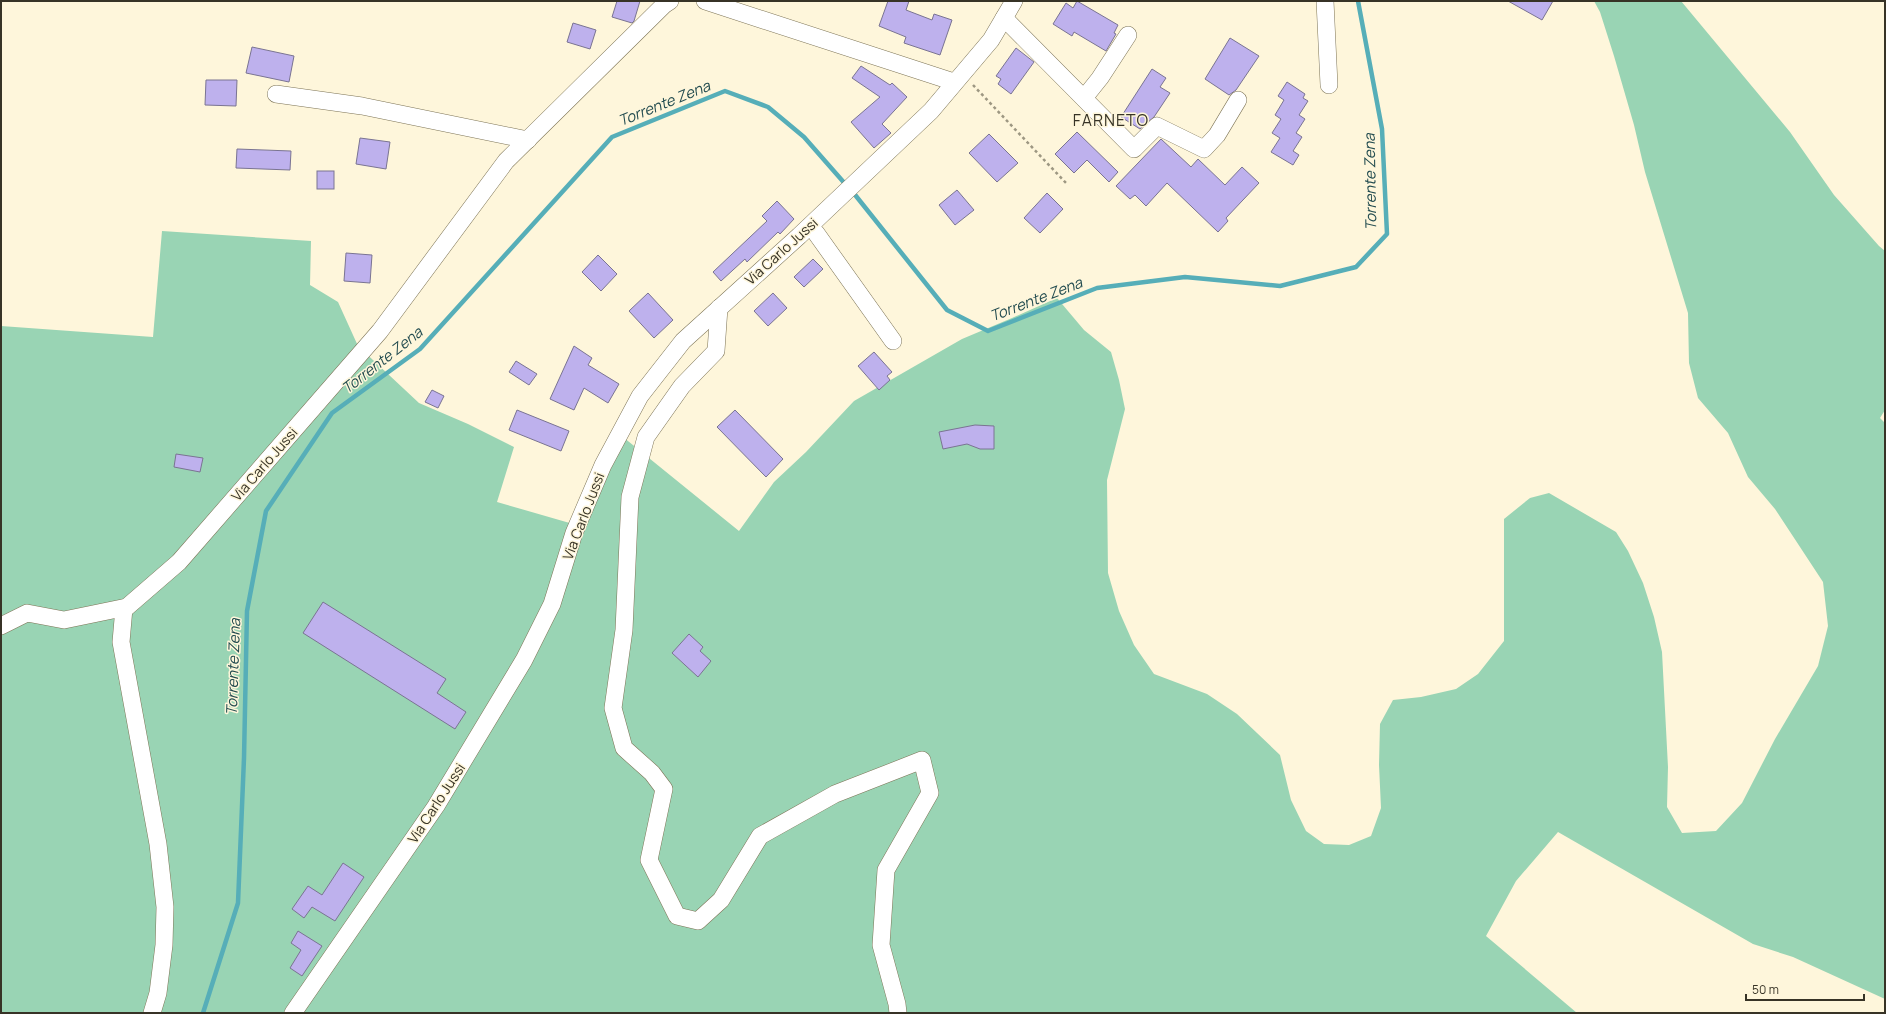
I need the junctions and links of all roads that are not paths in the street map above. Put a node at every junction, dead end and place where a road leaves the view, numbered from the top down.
1 (670, 1) edge
2 (705, 1) edge
3 (1014, 1) edge
4 (1325, 1) edge
5 (1004, 18) junction
6 (1128, 35) dead end
7 (954, 82) junction
8 (1329, 85) dead end
9 (276, 94) dead end
10 (1084, 98) junction
11 (1238, 100) dead end
12 (528, 140) junction
13 (816, 233) dead end
14 (719, 308) junction
15 (893, 341) dead end
16 (124, 608) junction
17 (1, 626) edge
18 (152, 1013) edge
19 (293, 1013) edge
20 (898, 1013) edge

1 - 12 street, Via Carlo Jussi
2 - 7 street
3 - 5 street, Via Carlo Jussi
4 - 8 street
5 - 7 street, Via Carlo Jussi
5 - 10 street
6 - 10 street
7 - 14 street, Via Carlo Jussi
9 - 12 street
10 - 11 street
12 - 16 street, Via Carlo Jussi
13 - 15 street
14 - 19 street, Via Carlo Jussi
14 - 20 street
16 - 17 street, Via Carlo Jussi
16 - 18 street

